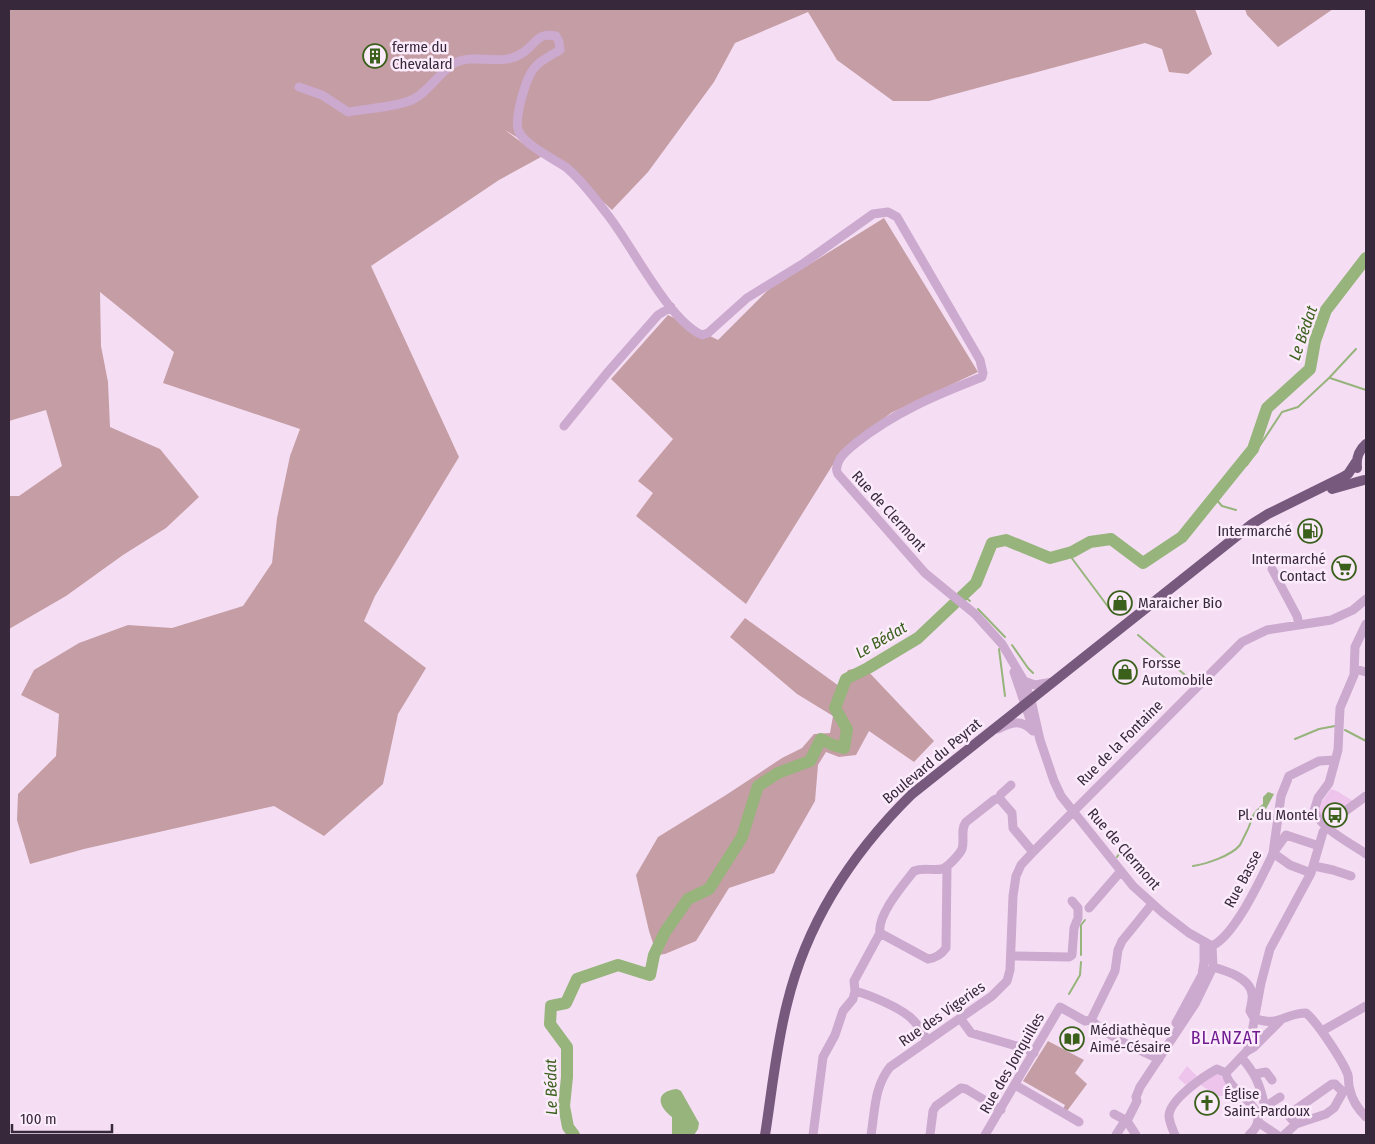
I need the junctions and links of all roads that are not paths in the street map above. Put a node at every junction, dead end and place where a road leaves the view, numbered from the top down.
1 (299, 87) dead end
2 (670, 307) junction
3 (564, 426) dead end
4 (1366, 444) edge
5 (1356, 462) junction
6 (1365, 480) edge
7 (1221, 549) junction
8 (1272, 569) dead end
9 (1366, 599) edge
10 (1299, 624) junction
11 (1366, 624) edge
12 (1010, 657) junction
13 (1355, 669) junction
14 (1366, 672) edge
15 (1024, 682) junction
16 (1054, 682) junction
17 (1028, 703) junction
18 (990, 732) junction
19 (1037, 736) junction
20 (1335, 760) junction
21 (1011, 786) dead end
22 (1366, 796) edge
23 (999, 798) junction
24 (1073, 812) junction
25 (1327, 827) junction
26 (1319, 846) junction
27 (1033, 852) junction
28 (1273, 853) junction
29 (1366, 854) edge
30 (947, 867) junction
31 (1313, 870) junction
32 (1121, 871) junction
33 (1351, 876) dead end
34 (1072, 902) dead end
35 (1152, 904) junction
36 (1089, 908) dead end
37 (880, 933) junction
38 (1208, 944) junction
39 (1012, 956) junction
40 (1213, 967) junction
41 (855, 991) junction
42 (1366, 1006) edge
43 (960, 1018) junction
44 (1254, 1018) junction
45 (1091, 1020) junction
46 (1280, 1021) junction
47 (1322, 1032) junction
48 (1176, 1033) junction
49 (928, 1040) junction
50 (1034, 1053) junction
51 (1244, 1054) junction
52 (1159, 1059) junction
53 (1226, 1073) junction
54 (1255, 1074) junction
55 (1272, 1080) dead end
56 (1016, 1085) junction
57 (1346, 1090) junction
58 (1280, 1097) dead end
59 (1265, 1107) junction
60 (1001, 1110) junction
61 (1114, 1114) dead end
62 (1366, 1117) edge
63 (1258, 1119) junction
64 (1127, 1121) junction
65 (1079, 1122) dead end
66 (1296, 1124) junction
67 (765, 1135) edge
68 (812, 1135) edge
69 (871, 1135) edge
70 (930, 1135) edge
71 (985, 1135) edge
72 (1116, 1135) edge
73 (1136, 1135) edge
74 (1175, 1135) edge
75 (1249, 1135) edge
76 (1277, 1135) edge
77 (1284, 1135) edge

1 - 2 street
2 - 3 street
2 - 12 street, Rue de Clermont
4 - 5 main road, Boulevard du Peyrat
5 - 6 main road
5 - 7 main road, Boulevard du Peyrat
6 - 7 main road, Boulevard du Peyrat
7 - 16 main road, Boulevard du Peyrat
8 - 10 street
9 - 10 street, Rue de la Fontaine
10 - 24 street, Rue de la Fontaine
11 - 13 street
12 - 15 street, Rue de Clermont
12 - 17 street
13 - 14 street
13 - 20 street
15 - 16 street
15 - 17 street, Rue de Clermont
16 - 17 main road, Boulevard du Peyrat
17 - 18 main road, Boulevard du Peyrat
17 - 19 street, Rue de Clermont
18 - 19 street
18 - 67 main road, Boulevard du Peyrat
19 - 24 street, Rue de Clermont
20 - 25 street
20 - 28 street, Rue Basse
21 - 23 street
22 - 25 street
23 - 27 street
23 - 30 street
24 - 27 street, Rue des Vigeries
24 - 32 street, Rue de Clermont
25 - 26 street
25 - 29 street
26 - 28 street
26 - 31 street
27 - 39 street, Rue des Vigeries
28 - 31 street
28 - 38 street, Rue Basse
30 - 37 street
30 - 37 street
31 - 33 street
31 - 44 street
32 - 35 street, Rue de Clermont
32 - 36 street
34 - 39 street
35 - 38 street, Rue de Clermont
35 - 45 street
37 - 41 street
38 - 40 street
38 - 48 street
39 - 43 street, Rue des Vigeries
40 - 44 street
40 - 48 street
41 - 49 street
41 - 68 street
42 - 47 street
43 - 49 street, Rue des Vigeries
43 - 50 street
44 - 46 street
44 - 51 street
45 - 50 street, Rue des Jonquilles
45 - 52 street
46 - 47 street
46 - 51 street
47 - 57 street
48 - 52 street
49 - 69 street, Rue des Vigeries
50 - 56 street, Rue des Jonquilles
51 - 53 street
51 - 54 street
52 - 64 street
53 - 63 street
53 - 74 street
54 - 55 street
54 - 59 street
56 - 60 street, Rue des Jonquilles
56 - 65 street
57 - 62 street
57 - 66 street
57 - 66 street
58 - 59 street
59 - 63 street
60 - 70 street
60 - 71 street, Rue des Jonquilles
61 - 64 street
63 - 75 street
63 - 76 street
64 - 72 street
64 - 73 street
66 - 77 street

